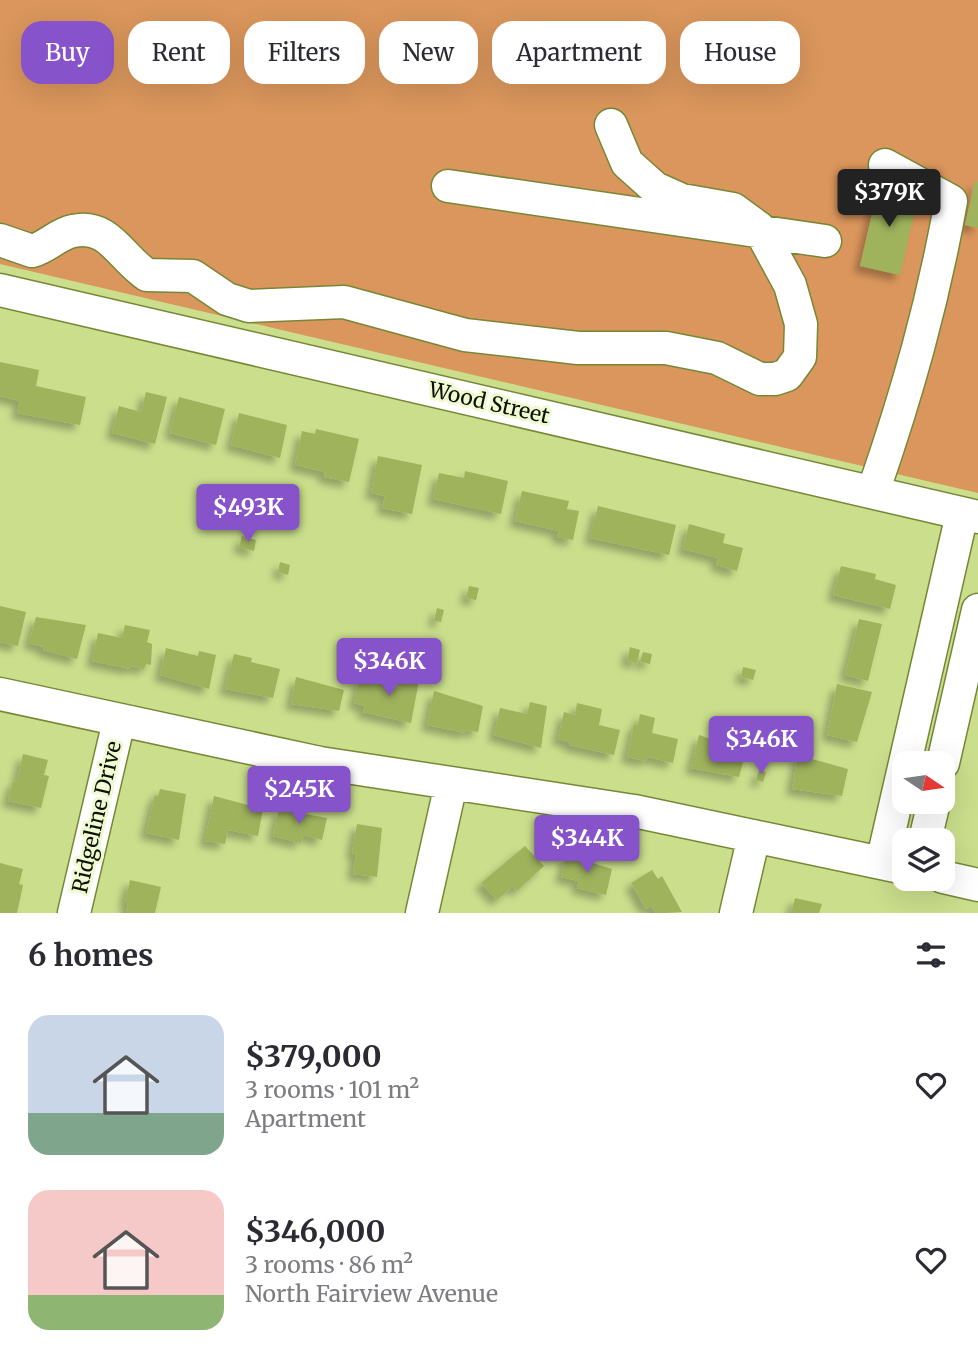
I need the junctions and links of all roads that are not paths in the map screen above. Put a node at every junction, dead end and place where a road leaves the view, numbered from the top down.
1 (611, 125) dead end
2 (885, 164) dead end
3 (448, 186) dead end
4 (761, 231) junction
5 (0, 240) edge
6 (825, 241) dead end
7 (0, 290) edge
8 (873, 492) junction
9 (970, 516) edge
10 (978, 610) edge
11 (0, 694) edge
12 (119, 721) junction
13 (908, 751) edge
14 (946, 751) edge
15 (451, 784) junction
16 (754, 836) junction
17 (892, 865) edge
18 (955, 880) edge
19 (978, 885) edge
20 (74, 913) edge
21 (422, 913) edge
22 (736, 913) edge

1 - 4 street
2 - 8 street
3 - 4 street
4 - 5 street
4 - 6 street
7 - 8 street, Wood Street
8 - 9 street, Wood Street
9 - 13 street
10 - 14 street
11 - 12 street
12 - 15 street
12 - 20 street, Ridgeline Drive
15 - 16 street
15 - 21 street
16 - 17 street
16 - 22 street
18 - 19 street

